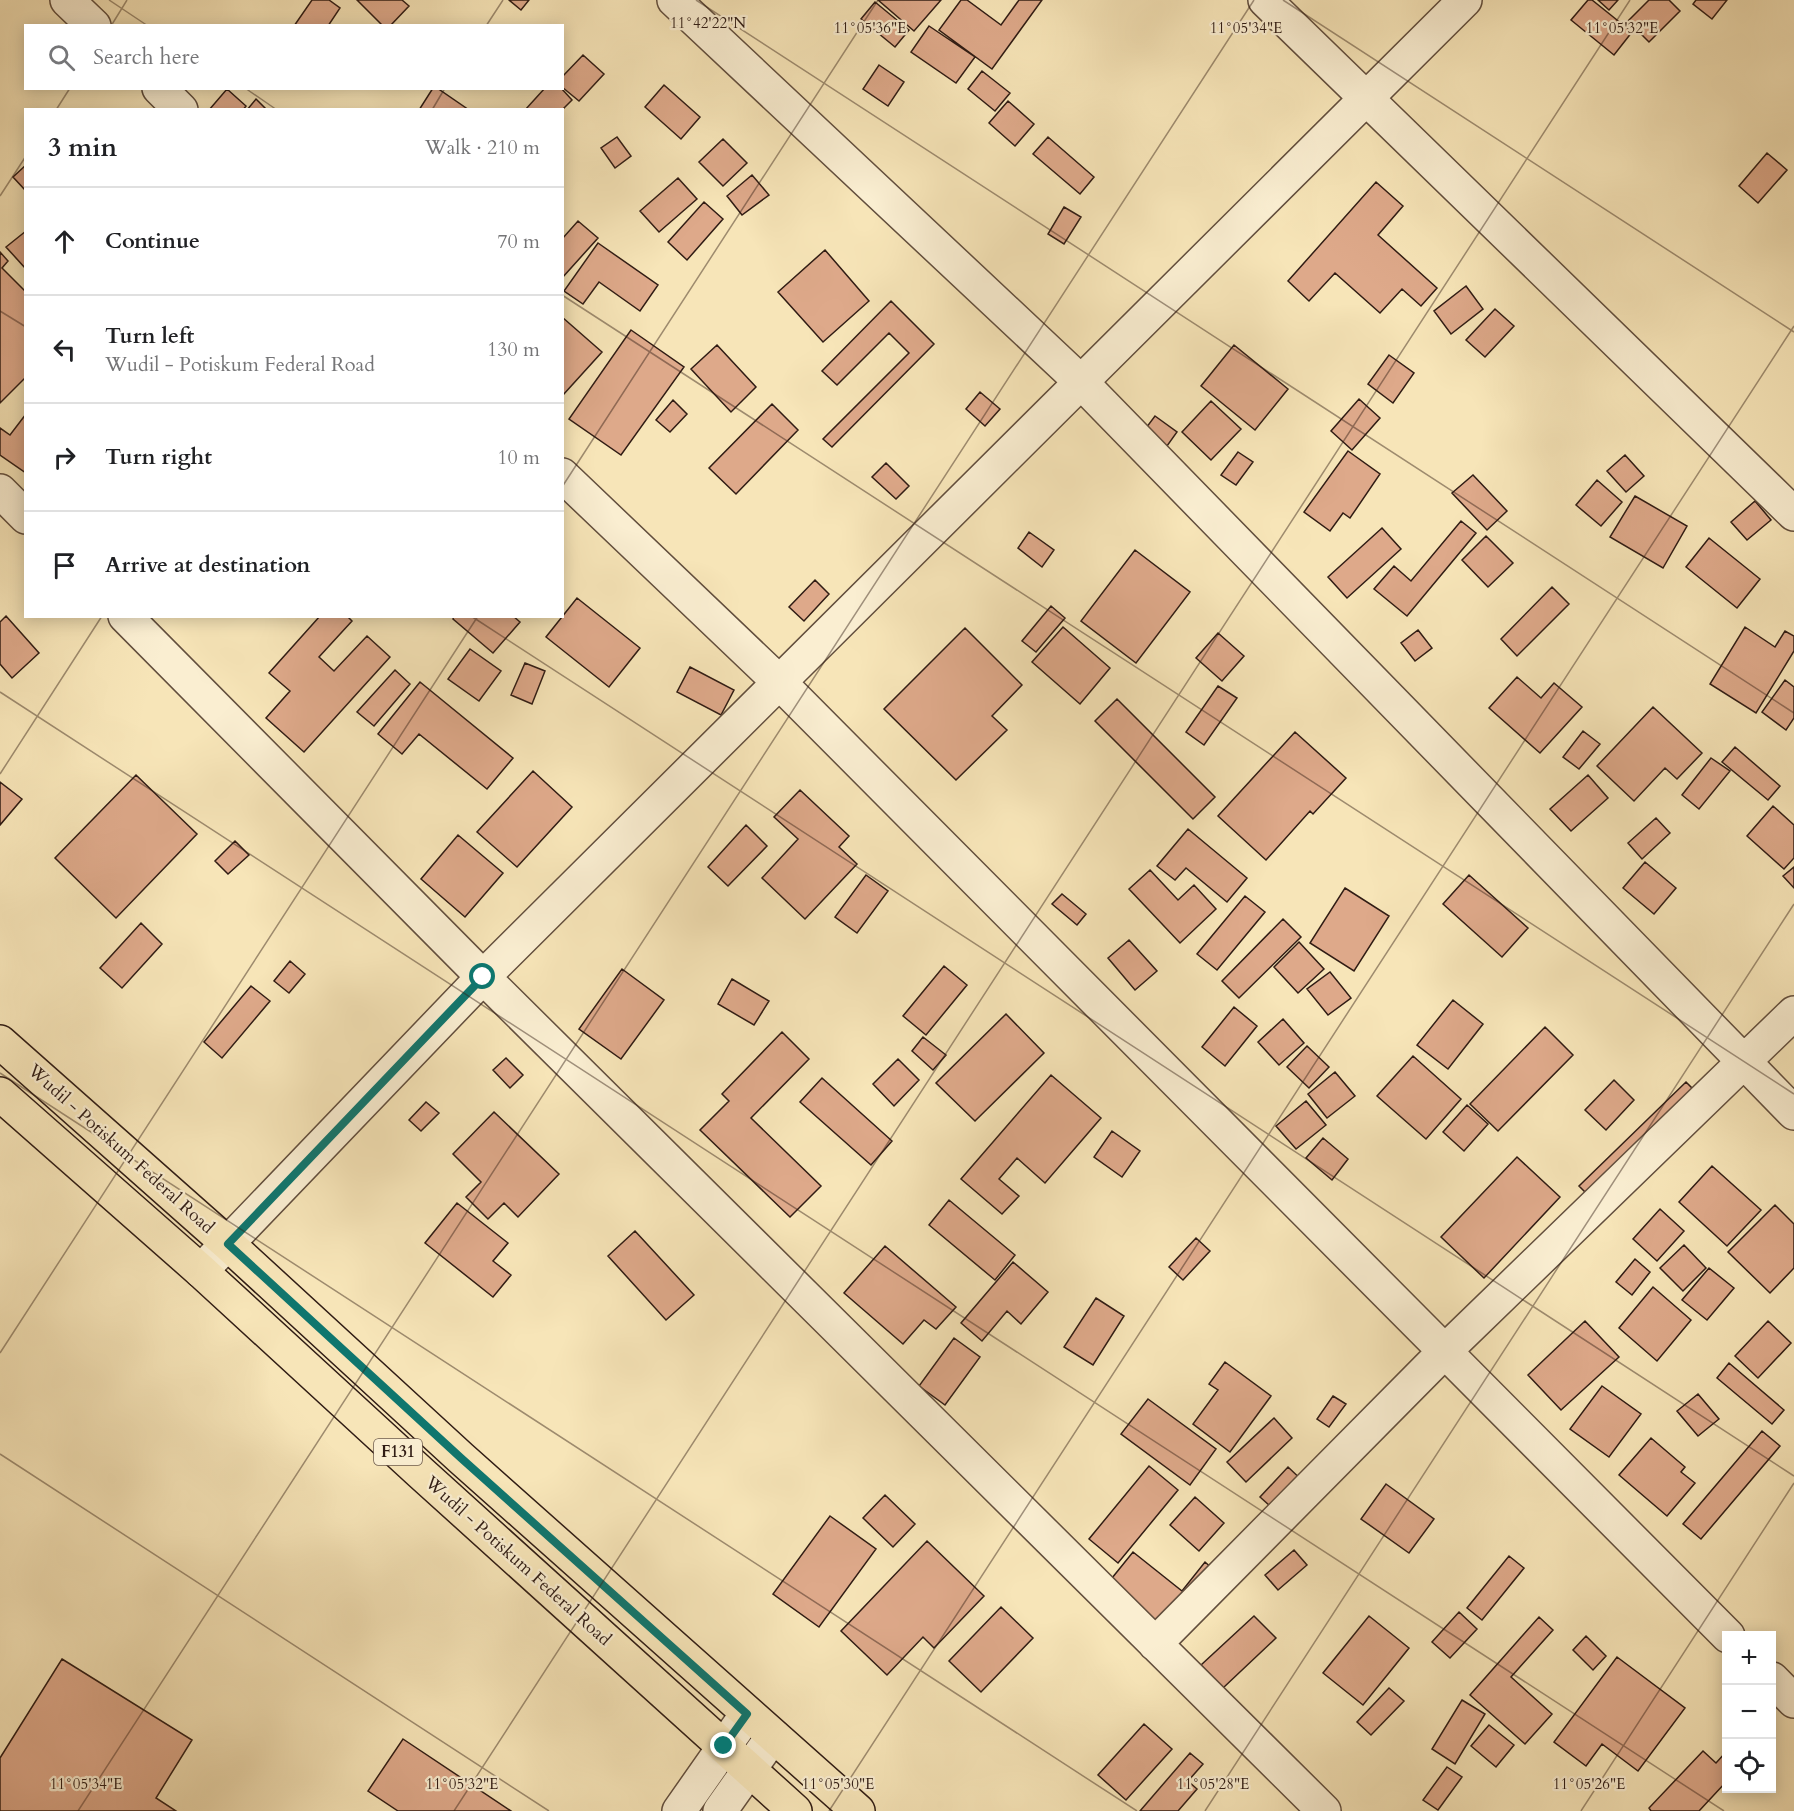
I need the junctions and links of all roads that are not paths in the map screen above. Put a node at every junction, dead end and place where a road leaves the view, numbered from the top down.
1 (67, 0) edge
2 (674, 0) edge
3 (1265, 0) edge
4 (1465, 0) edge
5 (92, 24) edge
6 (161, 90) edge
7 (1365, 99) junction
8 (179, 108) edge
9 (1081, 382) junction
10 (564, 477) edge
11 (0, 491) edge
12 (1794, 513) edge
13 (24, 515) edge
14 (127, 618) edge
15 (779, 682) junction
16 (483, 977) junction
17 (1794, 1013) edge
18 (0, 1042) edge
19 (1744, 1061) junction
20 (0, 1094) edge
21 (1794, 1113) edge
22 (228, 1244) junction
23 (201, 1271) junction
24 (1445, 1351) junction
25 (1724, 1631) edge
26 (1155, 1644) junction
27 (1776, 1683) edge
28 (1794, 1701) edge
29 (747, 1714) junction
30 (773, 1736) junction
31 (724, 1746) junction
32 (748, 1769) junction
33 (679, 1811) edge
34 (720, 1811) edge
35 (795, 1811) edge
36 (858, 1811) edge
37 (1324, 1811) edge

1 - 5 street
2 - 9 street
3 - 7 street
4 - 7 street
6 - 8 street
7 - 9 street
7 - 12 street
9 - 15 street
9 - 19 street
10 - 15 street
11 - 13 street
14 - 16 street
15 - 16 street
15 - 24 street
16 - 22 street
16 - 26 street
17 - 19 street
18 - 22 main road, Wudil - Potiskum Federal Road / F131
19 - 21 street
19 - 24 street
20 - 23 main road, Wudil - Potiskum Federal Road / F131
22 - 23 street
22 - 29 main road, Wudil - Potiskum Federal Road / F131
23 - 31 main road, Wudil - Potiskum Federal Road / F131
24 - 25 street
24 - 26 street
26 - 37 street
27 - 28 street
29 - 30 main road, Wudil - Potiskum Federal Road / F131
29 - 31 street
30 - 32 street
30 - 36 main road, Wudil - Potiskum Federal Road / F131
31 - 32 main road, Wudil - Potiskum Federal Road / F131
31 - 33 street
32 - 34 street
32 - 35 main road, Wudil - Potiskum Federal Road / F131

